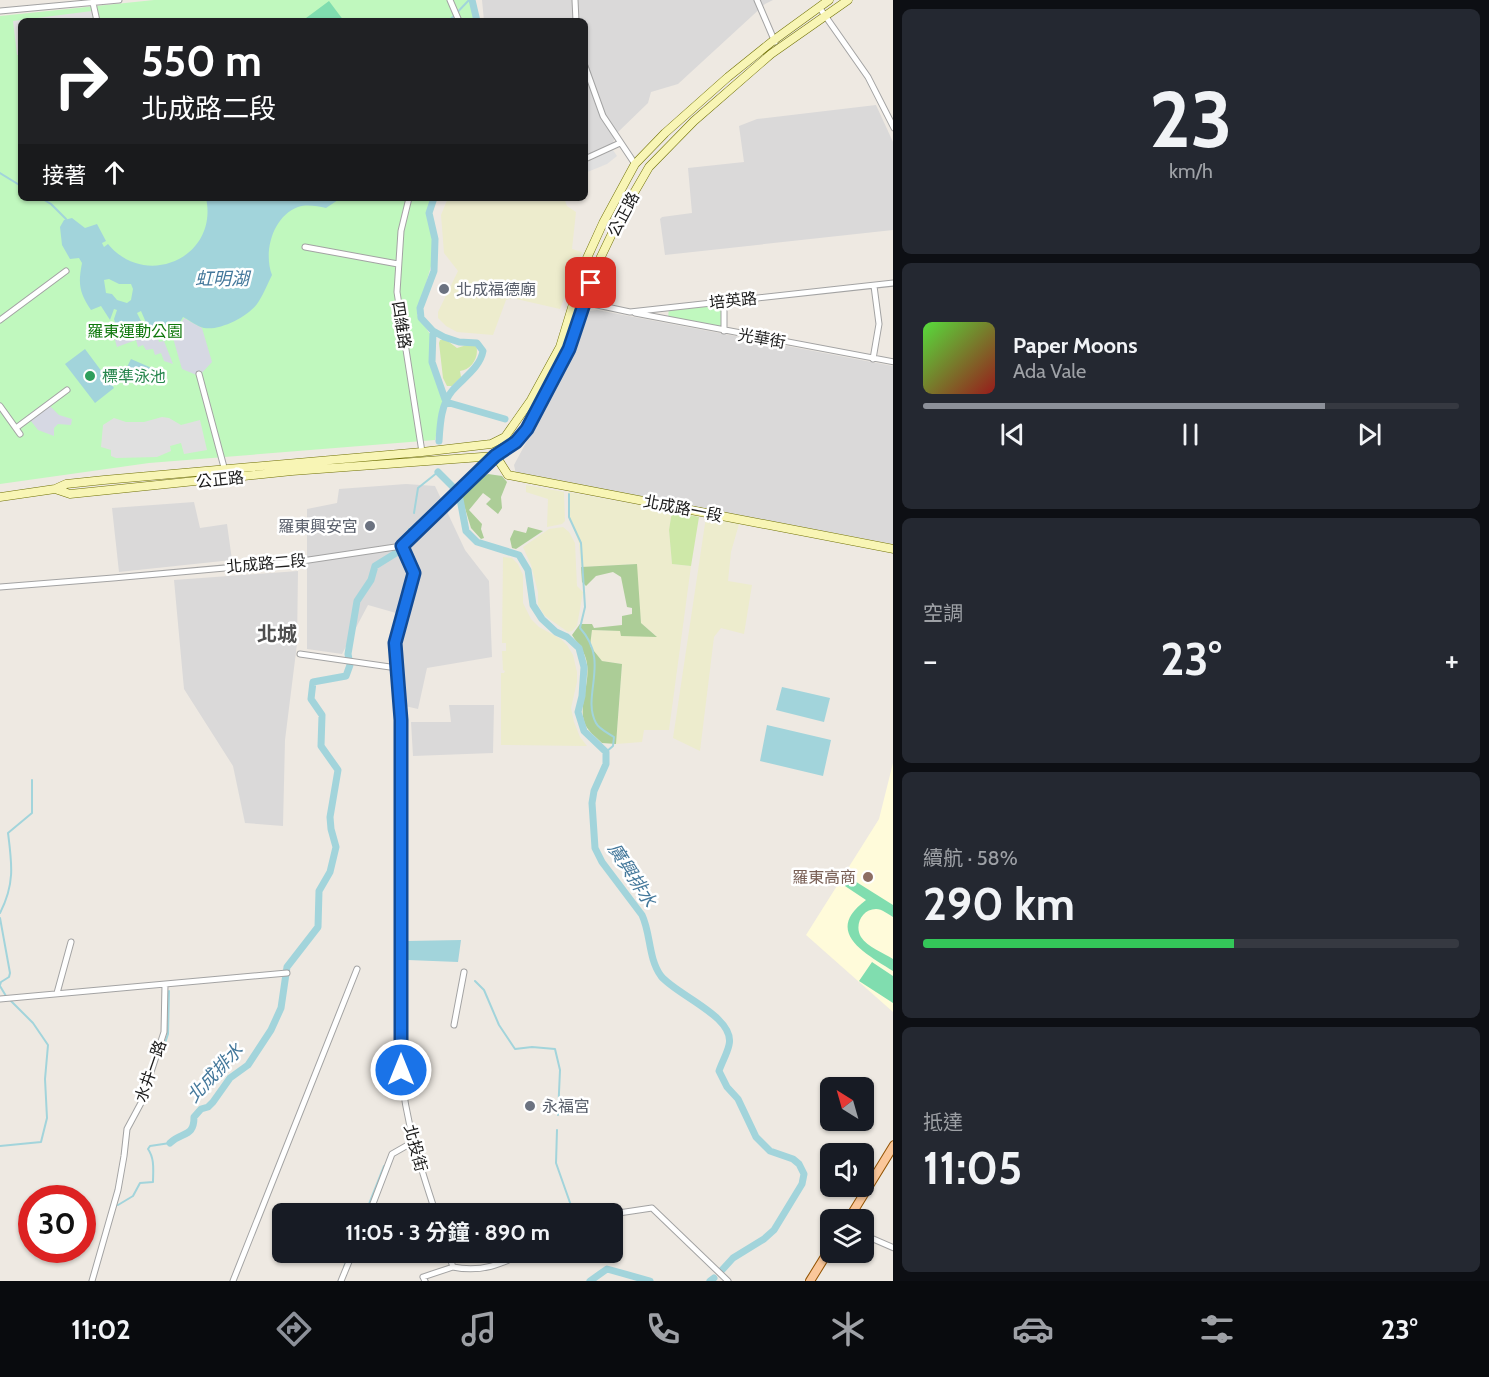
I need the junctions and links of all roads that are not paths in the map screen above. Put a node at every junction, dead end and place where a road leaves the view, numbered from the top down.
1 (120, 0) edge
2 (450, 0) edge
3 (574, 0) edge
4 (757, 0) edge
5 (829, 0) edge
6 (848, 0) edge
7 (93, 3) junction
8 (819, 7) junction
9 (0, 11) edge
10 (824, 15) junction
11 (96, 18) edge
12 (458, 18) edge
13 (576, 18) edge
14 (774, 40) junction
15 (779, 48) junction
16 (588, 74) edge
17 (893, 126) edge
18 (620, 143) junction
19 (588, 158) edge
20 (635, 164) junction
21 (409, 201) edge
22 (305, 247) dead end
23 (398, 264) junction
24 (66, 271) dead end
25 (893, 284) edge
26 (874, 286) junction
27 (574, 300) junction
28 (585, 301) junction
29 (724, 301) junction
30 (630, 312) junction
31 (0, 320) edge
32 (724, 331) junction
33 (873, 359) junction
34 (893, 362) edge
35 (199, 374) dead end
36 (67, 390) dead end
37 (0, 406) edge
38 (16, 428) junction
39 (20, 434) dead end
40 (491, 444) junction
41 (422, 452) junction
42 (495, 456) junction
43 (423, 462) junction
44 (226, 474) junction
45 (0, 497) edge
46 (402, 546) junction
47 (893, 549) edge
48 (0, 587) edge
49 (300, 654) dead end
50 (397, 668) junction
51 (72, 942) dead end
52 (357, 969) dead end
53 (464, 972) dead end
54 (284, 974) dead end
55 (165, 984) junction
56 (57, 993) junction
57 (0, 999) edge
58 (454, 1025) dead end
59 (413, 1142) junction
60 (893, 1147) edge
61 (373, 1203) edge
62 (432, 1203) edge
63 (855, 1209) edge
64 (623, 1212) edge
65 (874, 1239) edge
66 (893, 1248) edge
67 (348, 1263) edge
68 (451, 1263) edge
69 (504, 1263) edge
70 (821, 1263) edge
71 (453, 1268) junction
72 (92, 1281) edge
73 (233, 1281) edge
74 (341, 1281) edge
75 (424, 1281) edge
76 (728, 1281) edge
77 (810, 1281) edge

1 - 7 street
2 - 12 street
3 - 13 street
4 - 14 street
5 - 8 street, 公正路
6 - 10 street, 公正路
7 - 9 street
7 - 11 street
8 - 10 street
8 - 14 street, 公正路
10 - 15 street, 公正路
10 - 17 street
14 - 15 street
14 - 20 street, 公正路
15 - 28 street, 公正路
16 - 18 street
18 - 19 street
18 - 20 street
20 - 27 street, 公正路
21 - 23 street, 四維路
22 - 23 street
23 - 41 street, 四維路
24 - 31 street
25 - 26 street, 培英路
26 - 29 street, 培英路
26 - 33 street
27 - 28 street, 培英路
27 - 40 street, 公正路
28 - 30 street, 培英路
28 - 42 street, 公正路
29 - 30 street, 培英路
29 - 32 street
30 - 32 street, 光華街
32 - 33 street, 光華街
33 - 34 street, 光華街
35 - 44 street
36 - 38 street
37 - 38 street
38 - 39 street
40 - 41 street, 公正路
40 - 42 street, 北成路一段
41 - 43 street
41 - 44 street, 公正路
42 - 43 street, 公正路
42 - 46 street
42 - 47 street, 北成路一段
43 - 44 street, 公正路
44 - 45 street, 公正路
46 - 48 street, 北成路二段
46 - 50 street, 北投街
49 - 50 street
50 - 59 street, 北投街
51 - 56 street
52 - 73 street
53 - 58 street
54 - 55 street
55 - 56 street
55 - 72 street, 水井一路
56 - 57 street
59 - 61 street
59 - 62 street, 北投街
60 - 63 main road
64 - 76 street
65 - 66 street
67 - 74 street
68 - 71 street
69 - 71 street
70 - 77 main road
71 - 75 street

